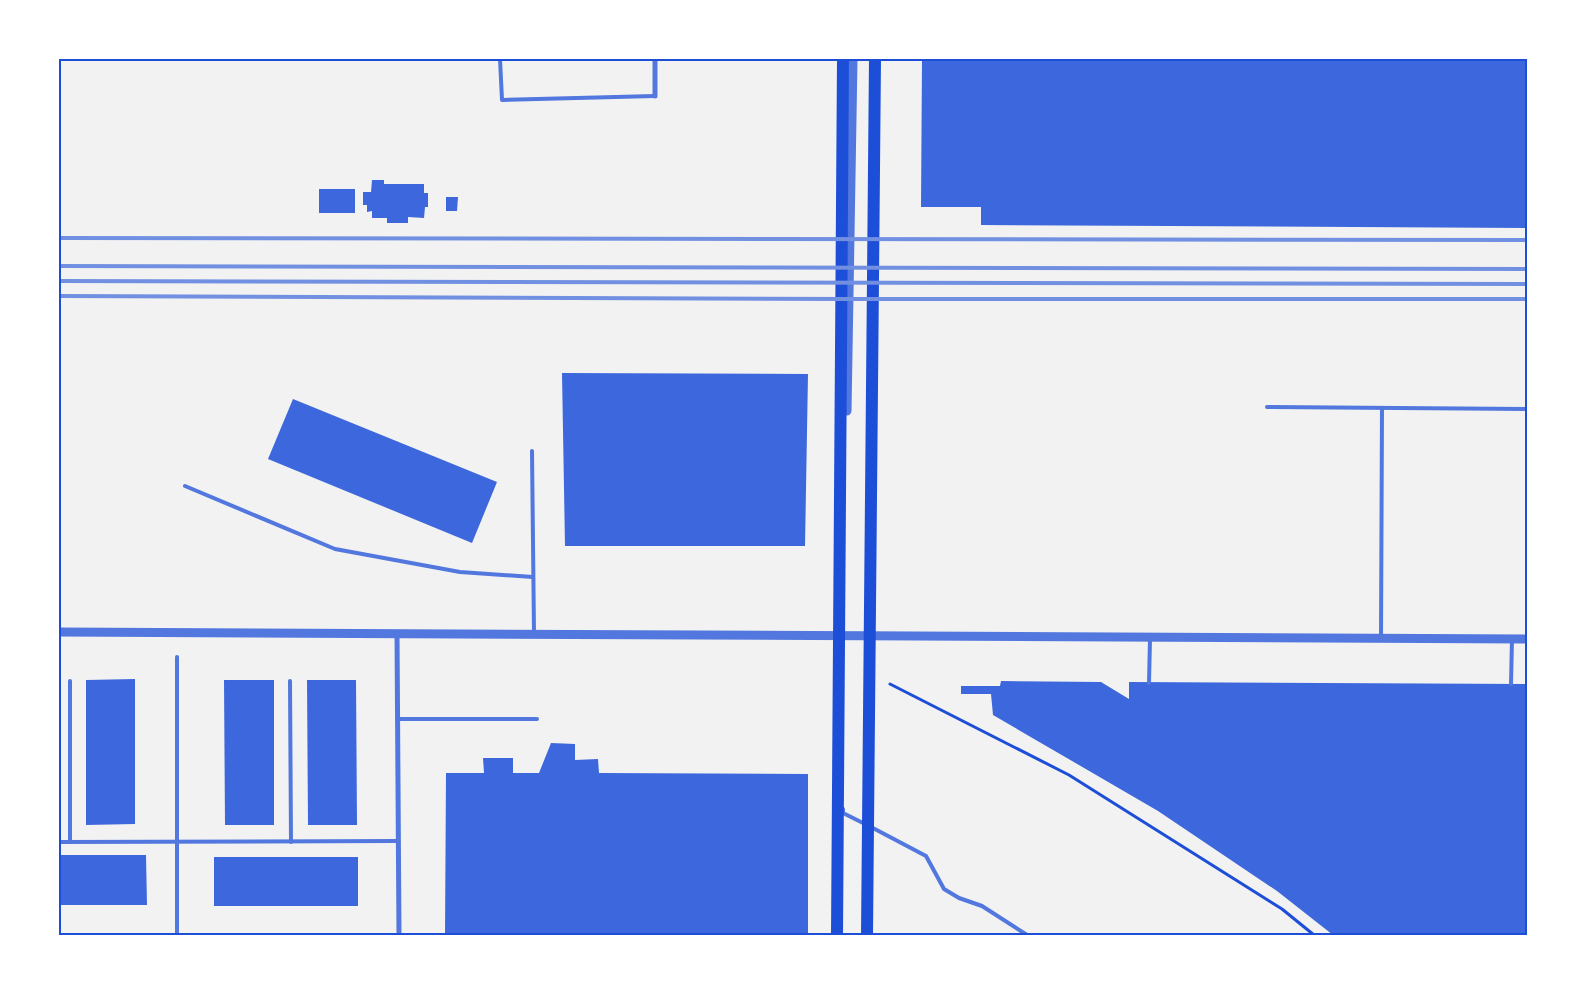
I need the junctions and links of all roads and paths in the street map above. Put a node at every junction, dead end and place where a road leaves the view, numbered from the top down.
1 (500, 59) edge
2 (655, 59) edge
3 (843, 59) edge
4 (853, 59) edge
5 (875, 59) edge
6 (655, 96) joint
7 (1267, 407) dead end
8 (1382, 408) junction
9 (1527, 409) edge
10 (532, 451) dead end
11 (185, 486) dead end
12 (533, 577) junction
13 (59, 632) edge
14 (397, 632) junction
15 (534, 633) junction
16 (843, 635) junction
17 (1150, 636) junction
18 (1381, 638) junction
19 (1512, 639) junction
20 (1527, 639) edge
21 (177, 657) dead end
22 (290, 681) dead end
23 (70, 682) dead end
24 (1149, 683) dead end
25 (1511, 684) dead end
26 (893, 686) dead end
27 (397, 719) junction
28 (537, 719) dead end
29 (398, 841) junction
30 (59, 842) edge
31 (70, 842) junction
32 (176, 842) junction
33 (290, 842) junction
34 (177, 935) edge
35 (399, 935) edge
36 (837, 935) edge
37 (867, 935) edge
38 (1027, 935) edge
39 (1314, 935) edge

1 - 6 lane
2 - 6 street
3 - 36 main road
4 - 16 street
5 - 37 main road
7 - 8 lane
8 - 9 lane
8 - 18 lane
10 - 12 lane
11 - 12 lane
12 - 15 lane
13 - 14 street
14 - 15 street
14 - 27 street
15 - 16 street
16 - 17 street
16 - 38 lane
17 - 18 street
17 - 24 lane
18 - 19 street
19 - 20 street
19 - 25 lane
21 - 32 lane
22 - 33 lane
23 - 31 lane
26 - 39 path
27 - 28 lane
27 - 29 street
29 - 33 lane
29 - 35 street
30 - 31 lane
31 - 32 lane
32 - 33 lane
32 - 34 lane

